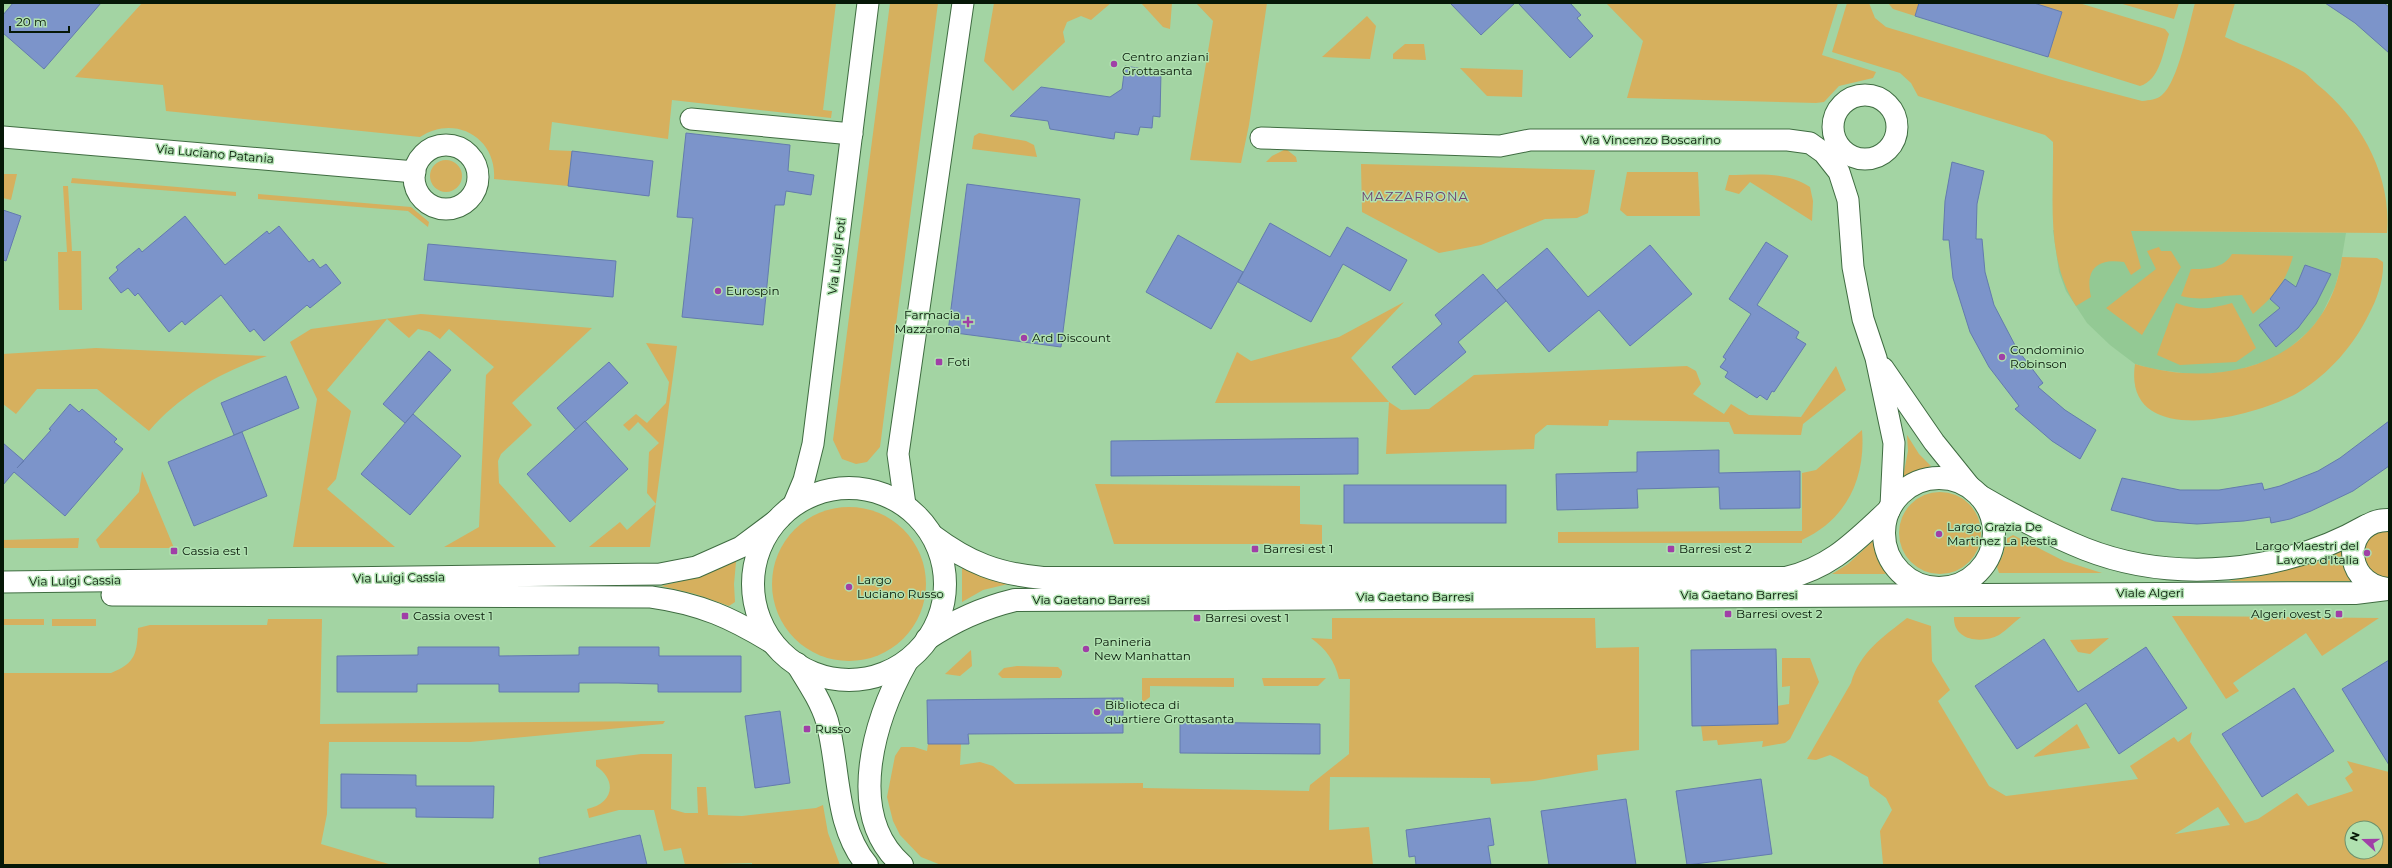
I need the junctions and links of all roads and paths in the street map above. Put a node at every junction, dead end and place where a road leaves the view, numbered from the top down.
1 (868, 3) edge
2 (963, 3) edge
3 (691, 119) dead end
4 (852, 134) junction
5 (1834, 134) junction
6 (7, 136) edge
7 (1261, 138) dead end
8 (1810, 143) junction
9 (1866, 159) junction
10 (415, 172) dead end
11 (1848, 200) junction
12 (1876, 358) junction
13 (1975, 492) junction
14 (906, 505) junction
15 (1890, 508) junction
16 (787, 511) junction
17 (2380, 520) edge
18 (933, 536) junction
19 (3, 582) edge
20 (1938, 589) junction
21 (2388, 589) edge
22 (1968, 594) junction
23 (3, 595) edge
24 (1912, 595) junction
25 (927, 639) junction
26 (774, 644) junction
27 (907, 661) junction
28 (797, 664) junction
29 (867, 865) edge
30 (902, 865) edge

1 - 4 street, Via Luigi Foti
2 - 14 street
3 - 4 street
4 - 16 street, Via Luigi Foti
5 - 8 street
5 - 9 street
5 - 9 street
6 - 10 street, Via Luciano Patania
7 - 8 street, Via Vincenzo Boscarino
8 - 11 street, Via Vincenzo Boscarino
9 - 11 street
11 - 12 street, Via Vincenzo Boscarino
12 - 13 street
12 - 15 street
13 - 15 street
13 - 17 street, Viale Algeri
13 - 20 street
14 - 16 street
14 - 18 street
15 - 18 street, Via Gaetano Barresi
15 - 20 street
16 - 19 street, Via Luigi Cassia
16 - 26 street
17 - 21 street
18 - 25 street
20 - 22 street
20 - 24 street
21 - 22 street, Viale Algeri
22 - 24 street, Viale Algeri
23 - 26 street, Via Luigi Cassia
24 - 25 street, Via Gaetano Barresi
25 - 27 street
26 - 28 street
27 - 28 street
27 - 30 street
28 - 29 street

